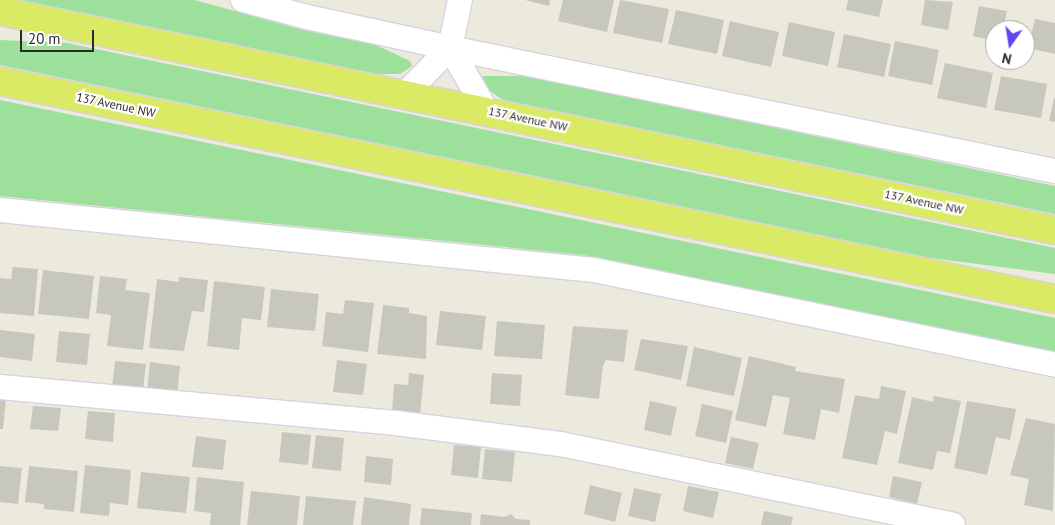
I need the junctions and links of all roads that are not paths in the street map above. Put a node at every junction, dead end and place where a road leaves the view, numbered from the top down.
1 (243, 0) edge
2 (460, 0) edge
3 (0, 11) edge
4 (0, 17) edge
5 (36, 18) junction
6 (450, 48) junction
7 (0, 82) edge
8 (406, 93) junction
9 (486, 110) junction
10 (1055, 171) edge
11 (0, 210) edge
12 (1055, 230) edge
13 (1055, 299) edge
14 (1055, 365) edge
15 (0, 388) edge
16 (954, 525) edge

1 - 6 street
2 - 6 street
3 - 5 main road, 137 Avenue NW
4 - 5 main road
5 - 8 main road, 137 Avenue NW
6 - 8 street
6 - 9 street
6 - 10 street
7 - 13 main road, 137 Avenue NW
8 - 9 main road, 137 Avenue NW
9 - 12 main road, 137 Avenue NW
11 - 14 street
15 - 16 street

